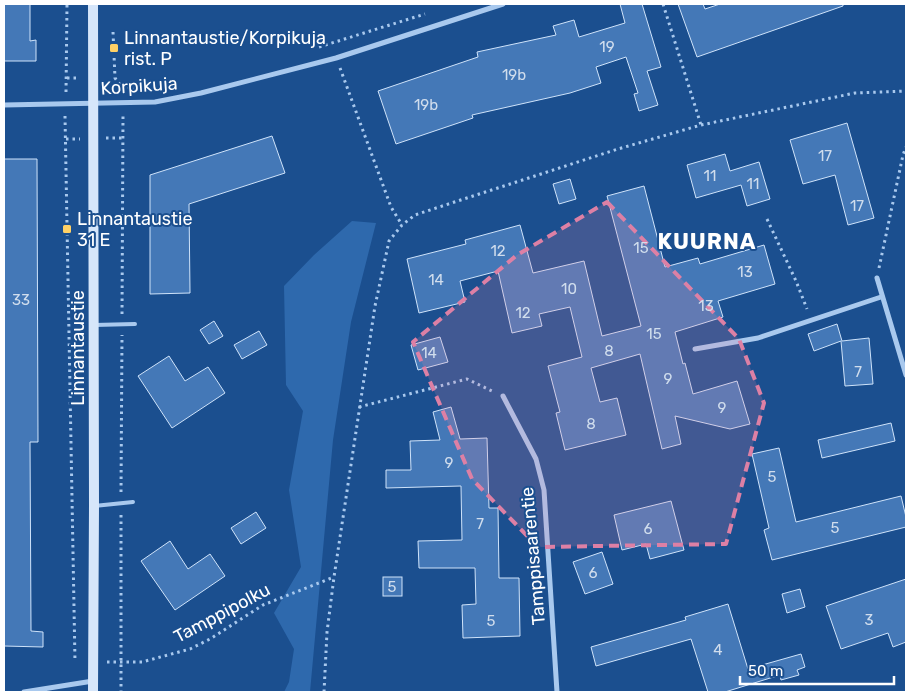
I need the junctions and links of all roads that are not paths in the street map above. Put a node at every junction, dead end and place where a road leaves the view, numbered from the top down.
1 (93, 4) edge
2 (503, 4) edge
3 (94, 103) junction
4 (4, 105) edge
5 (877, 278) road end
6 (882, 297) junction
7 (135, 324) dead end
8 (94, 325) junction
9 (695, 348) dead end
10 (906, 375) edge
11 (503, 396) road end
12 (133, 502) dead end
13 (94, 506) junction
14 (93, 681) junction
15 (24, 692) edge
16 (93, 692) edge
17 (557, 692) edge

1 - 3 street, Linnantaustie
2 - 3 street, Korpikuja
3 - 4 street, Korpikuja
3 - 8 street, Linnantaustie
5 - 6 street
6 - 9 street
6 - 10 street
7 - 8 lane
8 - 13 street, Linnantaustie
11 - 17 street, Tamppisaarentie
12 - 13 lane
13 - 14 street, Linnantaustie
14 - 15 street
14 - 16 street, Linnantaustie

